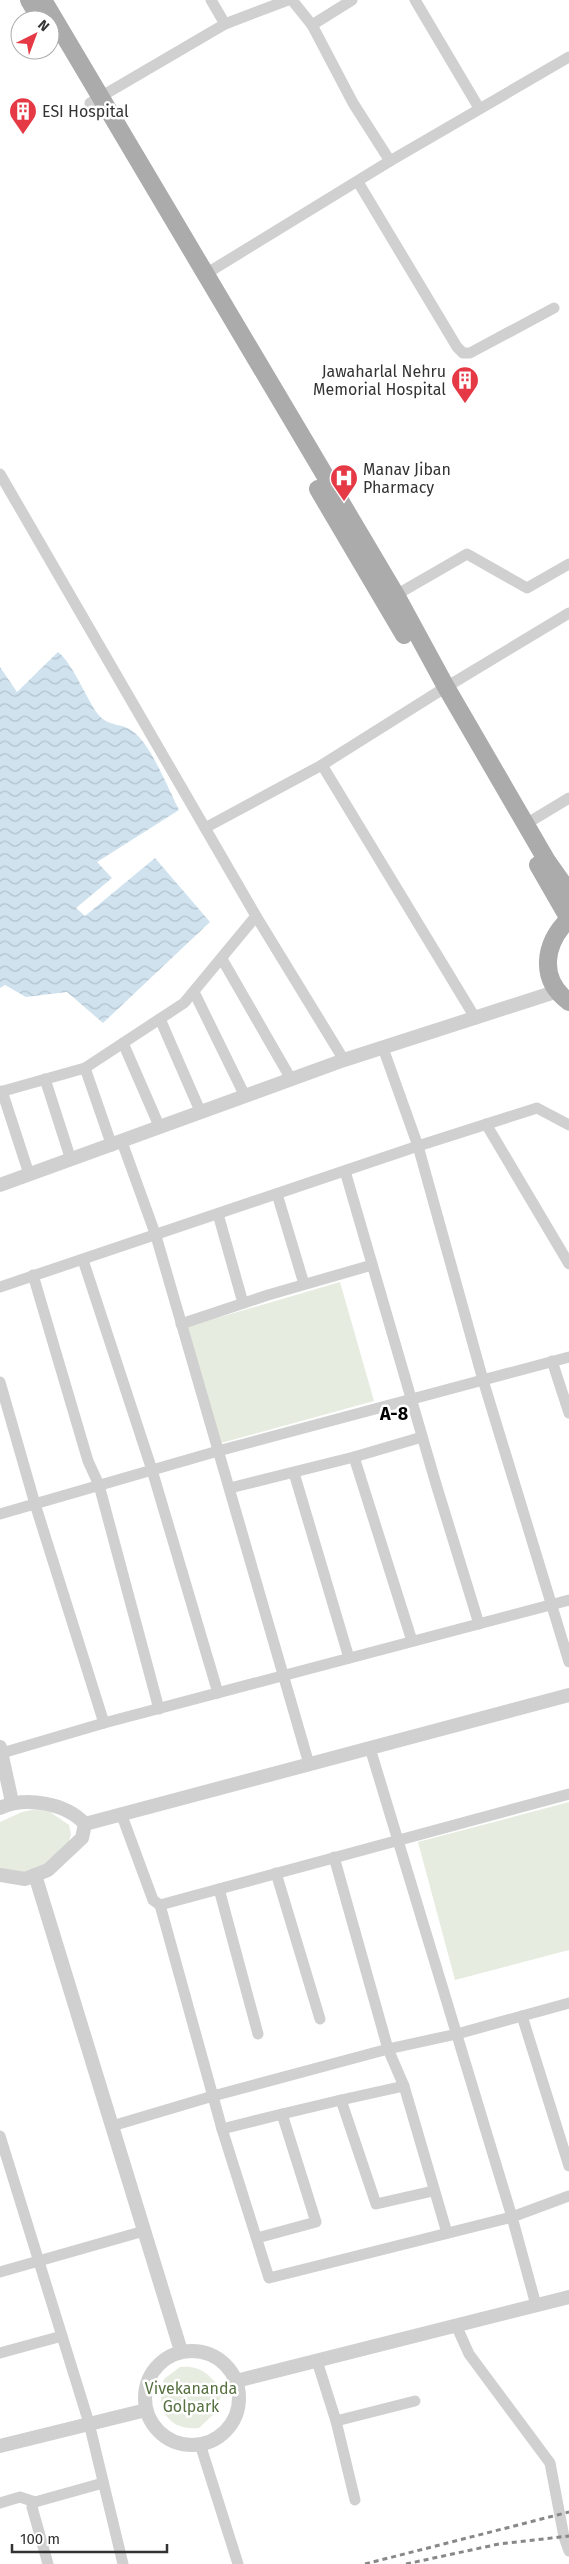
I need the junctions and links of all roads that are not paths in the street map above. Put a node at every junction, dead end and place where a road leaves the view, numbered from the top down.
1 (43, 0) edge
2 (211, 0) edge
3 (290, 0) edge
4 (352, 0) edge
5 (415, 0) edge
6 (225, 24) junction
7 (312, 24) junction
8 (60, 49) edge
9 (569, 57) edge
10 (95, 100) junction
11 (479, 108) junction
12 (390, 161) junction
13 (358, 182) junction
14 (204, 275) junction
15 (554, 308) dead end
16 (0, 474) edge
17 (5, 495) edge
18 (569, 564) edge
19 (396, 595) junction
20 (569, 613) edge
21 (442, 689) junction
22 (322, 765) junction
23 (569, 798) edge
24 (526, 824) junction
25 (205, 828) junction
26 (569, 892) edge
27 (256, 916) junction
28 (569, 919) edge
29 (222, 960) junction
30 (194, 992) junction
31 (564, 997) edge
32 (160, 1019) junction
33 (476, 1019) junction
34 (123, 1043) junction
35 (383, 1048) junction
36 (344, 1060) junction
37 (85, 1068) junction
38 (45, 1079) junction
39 (291, 1079) junction
40 (1, 1092) edge
41 (245, 1096) junction
42 (201, 1113) junction
43 (486, 1124) junction
44 (569, 1125) edge
45 (160, 1128) junction
46 (117, 1144) junction
47 (418, 1146) junction
48 (71, 1160) junction
49 (345, 1170) junction
50 (29, 1174) junction
51 (0, 1185) edge
52 (277, 1194) junction
53 (218, 1214) junction
54 (156, 1236) junction
55 (83, 1260) junction
56 (569, 1264) edge
57 (372, 1265) junction
58 (33, 1275) junction
59 (304, 1284) junction
60 (0, 1287) edge
61 (243, 1303) junction
62 (181, 1324) junction
63 (569, 1357) edge
64 (552, 1361) junction
65 (483, 1380) junction
66 (0, 1382) edge
67 (411, 1399) junction
68 (569, 1413) edge
69 (422, 1437) junction
70 (218, 1451) junction
71 (354, 1458) junction
72 (152, 1470) junction
73 (294, 1473) junction
74 (99, 1485) junction
75 (230, 1488) junction
76 (35, 1504) junction
77 (0, 1514) edge
78 (569, 1600) edge
79 (552, 1604) junction
80 (479, 1624) junction
81 (412, 1641) junction
82 (349, 1658) junction
83 (569, 1662) edge
84 (284, 1675) junction
85 (218, 1693) junction
86 (569, 1695) edge
87 (159, 1709) junction
88 (104, 1723) junction
89 (370, 1748) junction
90 (1, 1750) edge
91 (309, 1764) junction
92 (569, 1794) edge
93 (6, 1805) edge
94 (122, 1816) junction
95 (85, 1824) junction
96 (398, 1840) junction
97 (334, 1857) junction
98 (276, 1873) junction
99 (0, 1875) edge
100 (35, 1875) junction
101 (219, 1889) junction
102 (160, 1905) junction
103 (569, 2003) edge
104 (522, 2016) junction
105 (320, 2018) dead end
106 (258, 2034) dead end
107 (457, 2034) junction
108 (388, 2049) junction
109 (404, 2086) junction
110 (213, 2096) junction
111 (341, 2100) junction
112 (282, 2114) junction
113 (112, 2126) junction
114 (222, 2129) junction
115 (0, 2136) edge
116 (569, 2166) edge
117 (433, 2191) junction
118 (569, 2196) edge
119 (512, 2217) junction
120 (144, 2232) junction
121 (447, 2233) junction
122 (257, 2238) junction
123 (39, 2261) junction
124 (0, 2272) edge
125 (569, 2296) edge
126 (542, 2303) junction
127 (569, 2304) edge
128 (456, 2325) junction
129 (62, 2336) junction
130 (181, 2351) junction
131 (0, 2353) edge
132 (317, 2361) junction
133 (236, 2382) junction
134 (415, 2401) dead end
135 (146, 2410) junction
136 (336, 2421) junction
137 (89, 2423) junction
138 (200, 2444) junction
139 (0, 2446) edge
140 (103, 2483) junction
141 (355, 2500) dead end
142 (35, 2502) junction
143 (0, 2503) edge
144 (569, 2551) edge
145 (48, 2564) edge
146 (123, 2564) edge
147 (238, 2564) edge

1 - 10 main road
2 - 6 street
3 - 6 street
3 - 7 street
4 - 7 street
5 - 11 street
6 - 10 street
7 - 12 street
8 - 10 main road
9 - 11 street
10 - 14 main road
10 - 21 main road
11 - 12 street
12 - 13 street
13 - 14 street
13 - 15 street
14 - 19 main road
16 - 17 street
17 - 25 street
18 - 19 street
19 - 21 main road
20 - 21 street
21 - 22 street
21 - 24 main road
21 - 28 main road
22 - 25 street
22 - 33 street
23 - 24 street
24 - 26 main road
25 - 27 street
27 - 29 street
27 - 36 street
28 - 31 main road
29 - 30 street
29 - 39 street
30 - 32 street
30 - 41 street
31 - 33 street
32 - 34 street
32 - 42 street
33 - 35 street
34 - 37 street
34 - 45 street
35 - 36 street
35 - 47 street
36 - 39 street
37 - 38 street
37 - 46 street
38 - 40 street
38 - 48 street
39 - 41 street
40 - 50 street
41 - 42 street
42 - 45 street
43 - 44 street
43 - 47 street
43 - 56 street
45 - 46 street
46 - 48 street
46 - 54 street
47 - 49 street
47 - 65 street
48 - 50 street
49 - 52 street
49 - 57 street
50 - 51 street
52 - 53 street
52 - 59 street
53 - 54 street
53 - 61 street
54 - 55 street
54 - 62 street
55 - 58 street
55 - 72 street
57 - 59 street
57 - 67 street
58 - 60 street
58 - 74 street
59 - 61 street
61 - 62 street
62 - 70 street
63 - 64 street
64 - 65 street
64 - 68 street
65 - 67 street
65 - 79 street
66 - 76 street
67 - 69 street
67 - 70 street
69 - 71 street
69 - 80 street
70 - 72 street
70 - 75 street
71 - 73 street
71 - 81 street
72 - 74 street
72 - 85 street
73 - 75 street
73 - 82 street
74 - 76 street
74 - 87 street
75 - 84 street
76 - 77 street
76 - 88 street
78 - 79 street
79 - 80 street
79 - 83 street
80 - 81 street
81 - 82 street
82 - 84 street
84 - 85 street
84 - 91 street
85 - 87 street
86 - 89 street
87 - 88 street
88 - 90 street
89 - 91 street
89 - 96 street
90 - 93 street
91 - 94 street
92 - 96 street
93 - 95 street
94 - 95 street
94 - 102 street
95 - 100 street
96 - 97 street
96 - 107 street
97 - 98 street
97 - 108 street
98 - 101 street
98 - 105 street
99 - 100 street
100 - 113 street
101 - 102 street
101 - 106 street
102 - 110 street
103 - 104 street
104 - 107 street
104 - 116 street
107 - 108 street
107 - 119 street
108 - 109 street
108 - 110 street
109 - 111 street
109 - 117 street
110 - 113 street
110 - 114 street
111 - 112 street
111 - 117 street
112 - 114 street
112 - 122 street
113 - 120 street
114 - 122 street
115 - 123 street
117 - 121 street
118 - 119 street
119 - 121 street
119 - 126 street
120 - 123 street
120 - 130 street
121 - 122 street
123 - 124 street
123 - 129 street
125 - 126 street
126 - 127 street
126 - 128 street
128 - 132 street
128 - 144 street
129 - 131 street
129 - 137 street
130 - 133 street
130 - 135 street
132 - 133 street
132 - 136 street
133 - 138 street
134 - 136 street
135 - 137 street
135 - 138 street
136 - 141 street
137 - 139 street
137 - 140 street
138 - 147 street
140 - 142 street
140 - 146 street
142 - 143 street
142 - 145 street

